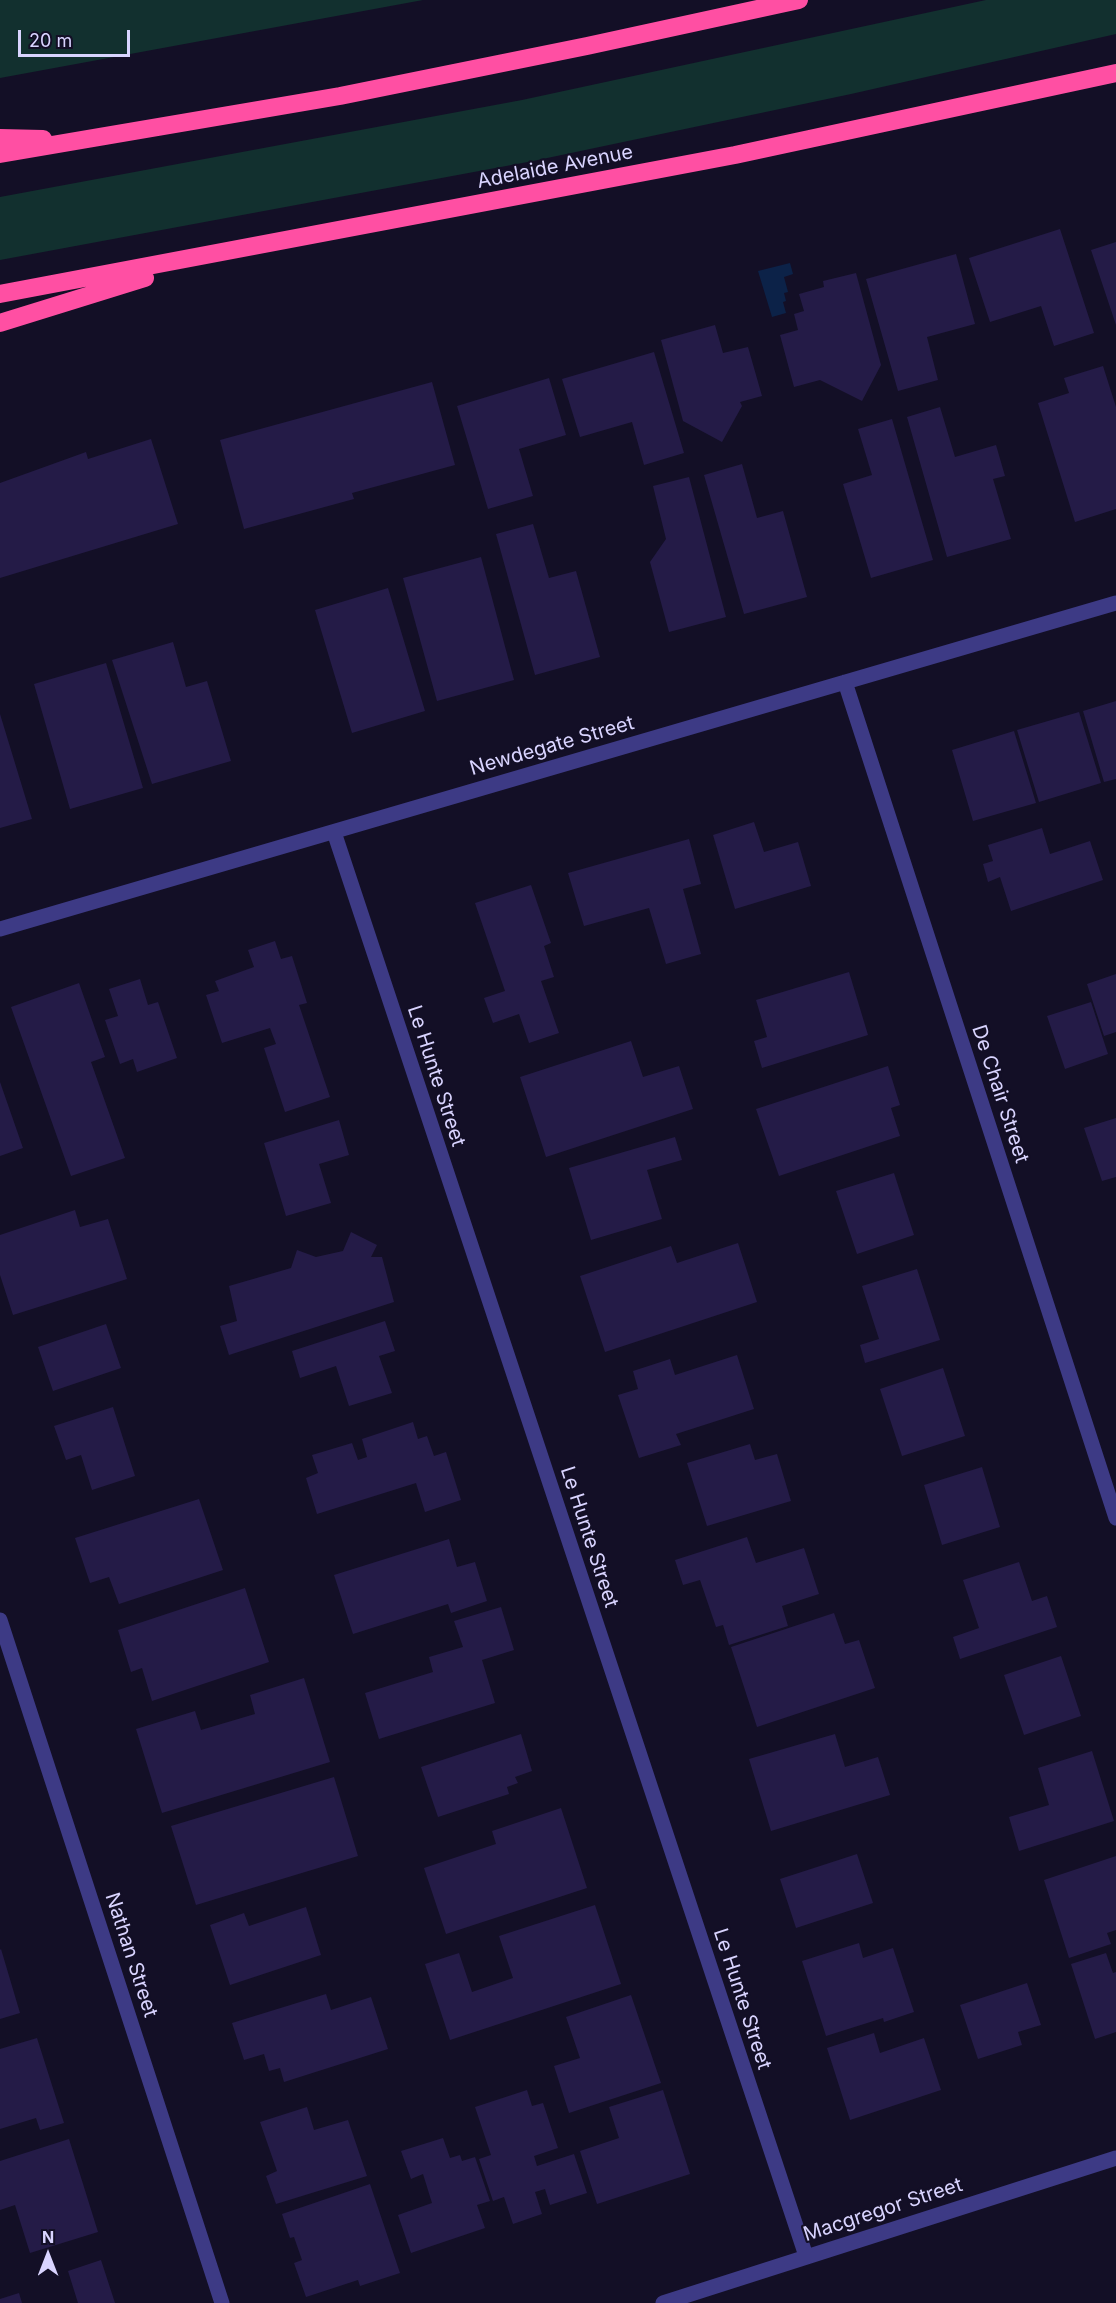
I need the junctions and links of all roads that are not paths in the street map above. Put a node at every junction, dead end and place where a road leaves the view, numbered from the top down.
1 (799, 0) edge
2 (1116, 73) edge
3 (0, 138) edge
4 (86, 140) junction
5 (0, 154) edge
6 (222, 254) junction
7 (0, 294) edge
8 (0, 323) edge
9 (1116, 603) edge
10 (844, 682) junction
11 (334, 832) junction
12 (0, 930) edge
13 (1116, 1518) edge
14 (0, 1620) edge
15 (1116, 2158) edge
16 (806, 2256) junction
17 (222, 2303) edge
18 (663, 2303) edge

1 - 4 highway
2 - 6 highway, Adelaide Avenue
3 - 4 highway
4 - 5 highway
6 - 7 highway, Adelaide Avenue
6 - 8 highway
9 - 10 street, Newdegate Street
10 - 11 street, Newdegate Street
10 - 13 street, De Chair Street
11 - 12 street, Newdegate Street
11 - 16 street, Le Hunte Street
14 - 17 street, Nathan Street
15 - 16 street, Macgregor Street
16 - 18 street, Macgregor Street

